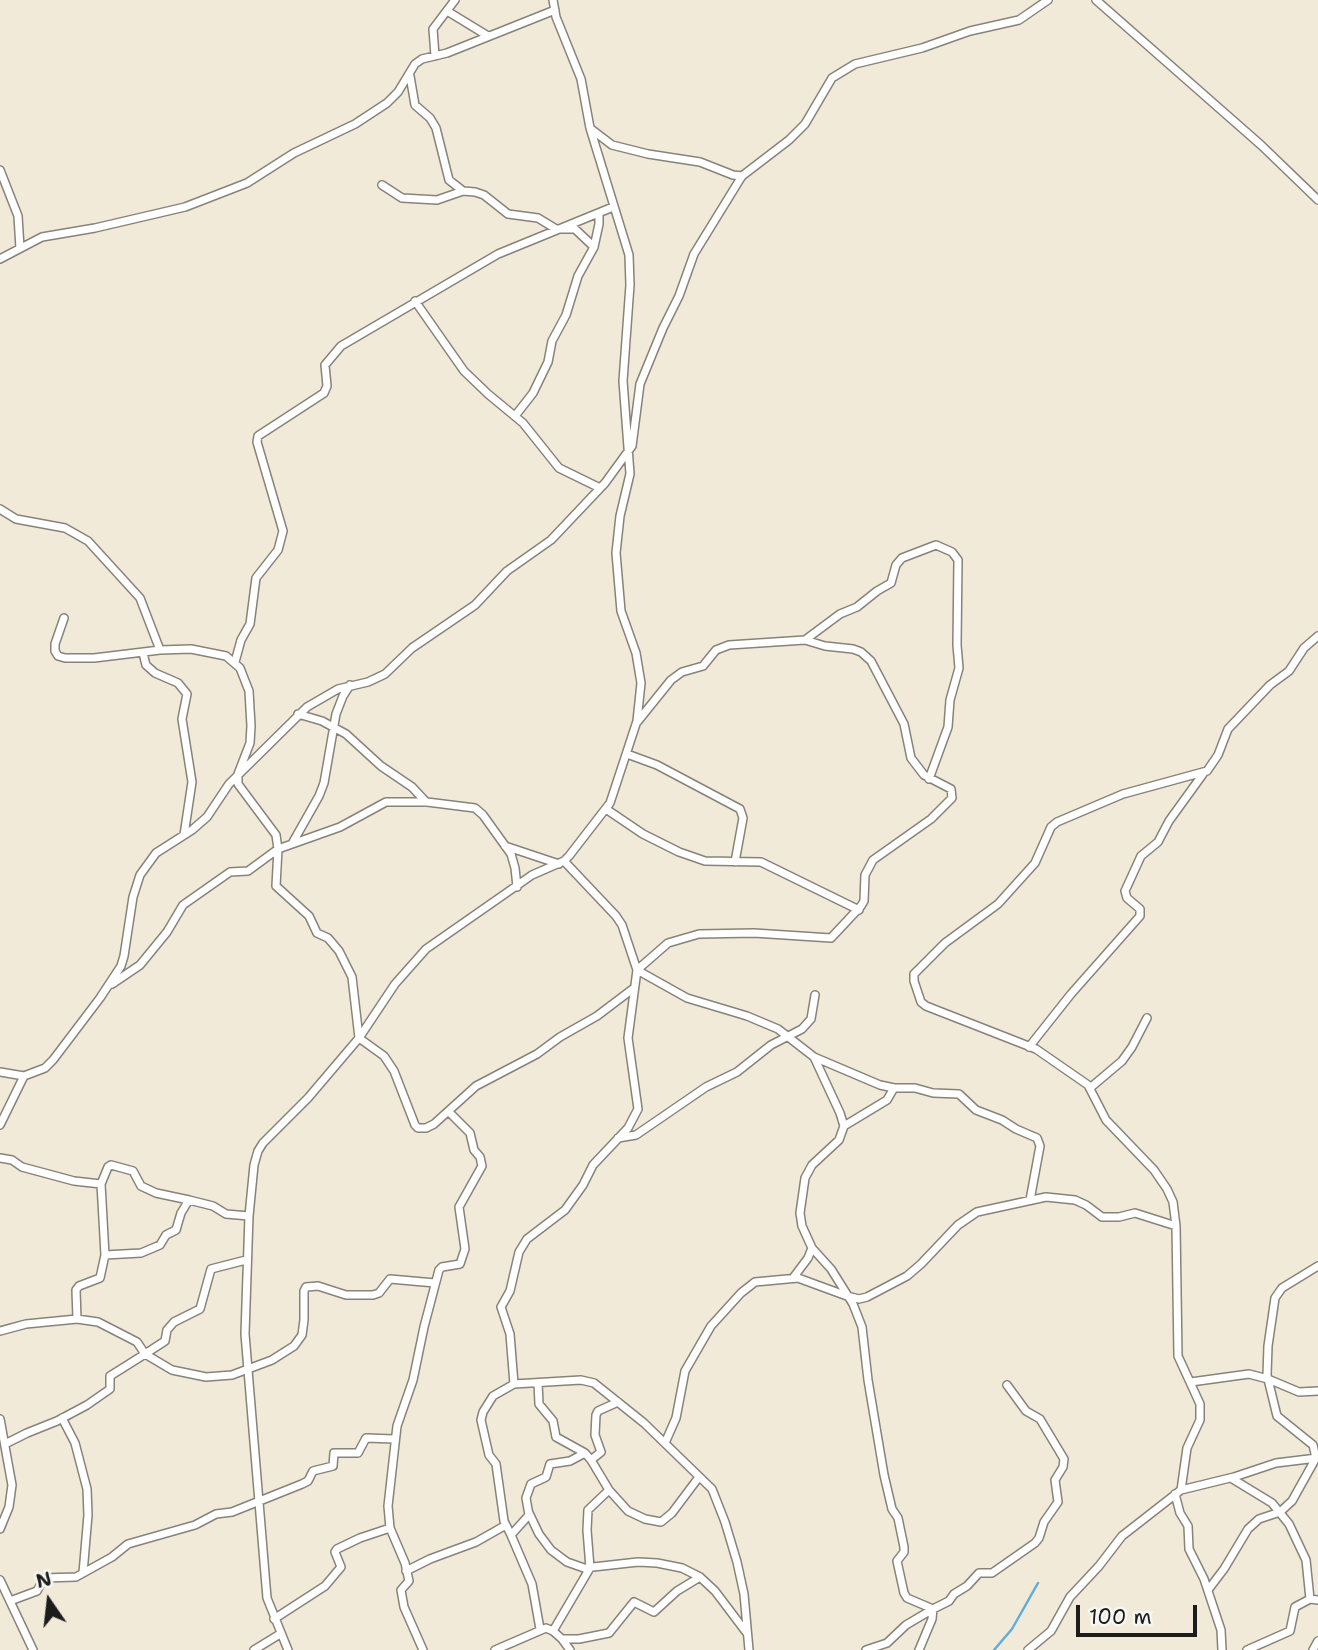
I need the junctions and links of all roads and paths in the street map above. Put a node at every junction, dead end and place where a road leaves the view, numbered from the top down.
1 (455, 0) edge
2 (553, 0) edge
3 (1048, 0) edge
4 (1096, 0) edge
5 (555, 10) junction
6 (447, 11) junction
7 (488, 36) junction
8 (435, 56) junction
9 (409, 71) junction
10 (590, 128) junction
11 (0, 170) edge
12 (742, 176) junction
13 (382, 185) dead end
14 (463, 191) junction
15 (1318, 200) edge
16 (612, 207) junction
17 (598, 213) junction
18 (556, 229) junction
19 (594, 247) junction
20 (20, 248) junction
21 (0, 259) edge
22 (415, 301) junction
23 (515, 416) junction
24 (629, 450) junction
25 (600, 488) junction
26 (0, 509) edge
27 (64, 618) dead end
28 (1318, 636) edge
29 (805, 640) junction
30 (160, 650) junction
31 (143, 653) junction
32 (235, 662) junction
33 (350, 685) junction
34 (298, 714) junction
35 (636, 725) junction
36 (334, 727) junction
37 (627, 754) junction
38 (239, 774) junction
39 (1203, 774) junction
40 (929, 779) junction
41 (427, 802) junction
42 (606, 809) junction
43 (184, 835) junction
44 (293, 842) junction
45 (505, 846) junction
46 (278, 849) junction
47 (735, 862) junction
48 (561, 863) junction
49 (517, 887) junction
50 (859, 910) junction
51 (637, 970) junction
52 (107, 987) junction
53 (634, 988) junction
54 (815, 995) dead end
55 (1147, 1018) dead end
56 (789, 1037) junction
57 (359, 1038) junction
58 (1029, 1047) junction
59 (814, 1056) junction
60 (0, 1072) edge
61 (24, 1076) junction
62 (894, 1088) junction
63 (1090, 1088) junction
64 (449, 1112) junction
65 (0, 1125) edge
66 (844, 1126) junction
67 (618, 1138) junction
68 (0, 1158) edge
69 (101, 1184) junction
70 (1030, 1199) junction
71 (189, 1200) junction
72 (248, 1216) junction
73 (1175, 1226) junction
74 (812, 1248) junction
75 (105, 1255) junction
76 (246, 1260) junction
77 (1318, 1266) edge
78 (793, 1278) junction
79 (435, 1283) junction
80 (847, 1296) junction
81 (77, 1319) junction
82 (0, 1331) edge
83 (145, 1354) junction
84 (248, 1369) junction
85 (1268, 1379) junction
86 (1191, 1382) junction
87 (538, 1383) junction
88 (514, 1384) junction
89 (1007, 1385) dead end
90 (1318, 1391) edge
91 (618, 1402) junction
92 (0, 1419) edge
93 (62, 1419) junction
94 (1, 1431) edge
95 (394, 1439) junction
96 (665, 1443) junction
97 (5, 1444) junction
98 (584, 1453) junction
99 (1317, 1458) edge
100 (591, 1460) junction
101 (699, 1477) junction
102 (1231, 1478) junction
103 (609, 1490) junction
104 (1178, 1492) junction
105 (259, 1501) junction
106 (1280, 1511) junction
107 (529, 1513) junction
108 (506, 1525) junction
109 (390, 1528) junction
110 (0, 1529) edge
111 (511, 1535) junction
112 (590, 1568) junction
113 (406, 1571) junction
114 (83, 1573) junction
115 (700, 1577) junction
116 (0, 1580) edge
117 (1208, 1590) junction
118 (1314, 1600) edge
119 (10, 1601) junction
120 (933, 1609) junction
121 (274, 1619) junction
122 (540, 1629) junction
123 (553, 1630) junction
124 (280, 1634) junction
125 (748, 1636) junction
126 (562, 1639) junction
127 (1318, 1641) edge
128 (33, 1650) edge
129 (254, 1650) edge
130 (288, 1650) edge
131 (423, 1650) edge
132 (495, 1650) edge
133 (570, 1650) edge
134 (749, 1650) edge
135 (866, 1650) edge
136 (919, 1650) edge
137 (1028, 1650) edge
138 (1222, 1650) edge
139 (1247, 1650) edge
140 (1313, 1650) edge

1 - 6 street
2 - 5 street
3 - 12 street
4 - 15 street
5 - 7 street
5 - 10 street
6 - 7 street
6 - 8 street
7 - 8 street
8 - 9 street
9 - 14 street
9 - 20 street
10 - 12 street
10 - 16 street
11 - 20 street
12 - 24 street
13 - 14 street
14 - 18 street
16 - 17 street
16 - 24 street
17 - 18 street
17 - 19 street
18 - 19 street
18 - 22 street
19 - 23 street
20 - 21 street
22 - 23 street
22 - 32 street
23 - 25 street
24 - 25 street
24 - 35 street
25 - 33 street
26 - 30 street
27 - 31 street
28 - 39 street
29 - 35 street
29 - 40 street
29 - 40 street
30 - 31 street
30 - 32 street
31 - 43 street
32 - 38 street
33 - 34 street
33 - 36 street
34 - 36 street
34 - 38 street
35 - 37 street
36 - 41 street
36 - 44 street
37 - 42 street
37 - 47 street
38 - 43 street
38 - 46 street
39 - 58 street
39 - 58 street
40 - 50 street
41 - 44 street
41 - 45 street
42 - 47 street
42 - 48 street
43 - 52 street
44 - 46 street
45 - 48 street
45 - 49 street
46 - 52 street
46 - 57 street
47 - 50 street
48 - 49 street
48 - 51 street
49 - 57 street
50 - 51 street
51 - 53 street
51 - 56 street
52 - 61 street
53 - 64 street
53 - 67 street
54 - 56 street
55 - 63 street
56 - 59 street
56 - 67 street
57 - 64 street
57 - 72 street
58 - 63 street
59 - 62 street
59 - 66 street
60 - 61 street
61 - 65 street
62 - 66 street
62 - 70 street
63 - 73 street
64 - 79 street
66 - 74 street
67 - 88 street
68 - 69 street
69 - 71 street
69 - 75 street
70 - 73 street
70 - 80 street
71 - 72 street
71 - 75 street
72 - 76 street
73 - 86 street
74 - 78 street
74 - 80 street
75 - 81 street
76 - 83 street
76 - 84 street
77 - 85 street
78 - 80 street
78 - 96 street
79 - 84 street
79 - 95 street
80 - 120 street
81 - 82 street
81 - 83 street
83 - 84 street
83 - 93 street
84 - 105 street
85 - 86 street
85 - 90 street
85 - 99 street
86 - 104 street
87 - 88 street
87 - 91 street
87 - 98 street
88 - 108 street
89 - 120 street
91 - 96 street
91 - 100 street
92 - 94 street
93 - 97 street
93 - 114 street
94 - 97 street
95 - 105 street
95 - 109 street
96 - 101 street
97 - 110 street
98 - 100 street
98 - 107 street
99 - 102 street
99 - 106 street
100 - 103 street
101 - 103 street
101 - 125 street
102 - 104 street
102 - 106 street
103 - 112 street
104 - 117 street
104 - 137 street
105 - 114 street
105 - 121 street
106 - 117 street
106 - 118 street
107 - 111 street
107 - 112 street
108 - 111 street
108 - 113 street
109 - 113 street
109 - 121 street
111 - 122 street
112 - 115 street
112 - 123 street
113 - 131 street
114 - 119 street
115 - 125 street
115 - 126 street
116 - 119 street
117 - 138 street
118 - 139 street
119 - 128 street
120 - 135 street
120 - 136 street
121 - 124 street
122 - 123 street
122 - 132 street
123 - 126 street
124 - 129 street
124 - 130 street
125 - 134 street
126 - 133 street
127 - 140 street

